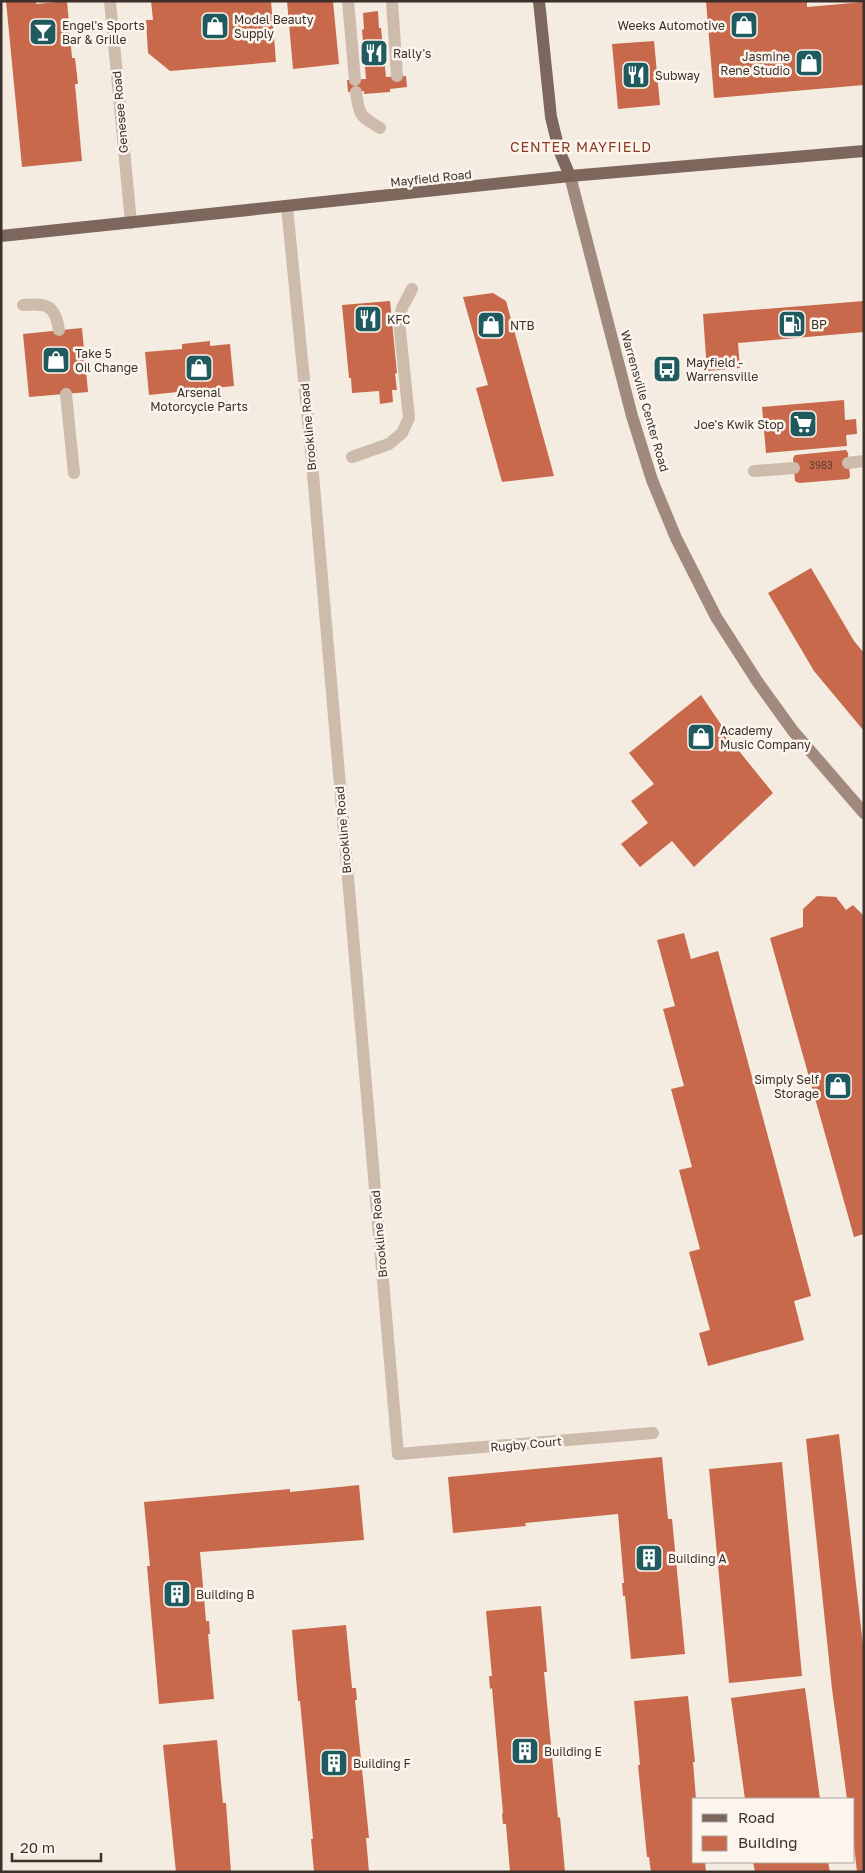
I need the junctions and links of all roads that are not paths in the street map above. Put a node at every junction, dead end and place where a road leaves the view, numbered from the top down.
1 (110, 1) edge
2 (348, 1) edge
3 (392, 1) edge
4 (539, 1) edge
5 (397, 76) dead end
6 (380, 128) dead end
7 (864, 151) edge
8 (570, 176) junction
9 (287, 207) junction
10 (131, 223) junction
11 (1, 236) edge
12 (412, 289) dead end
13 (22, 305) dead end
14 (59, 330) dead end
15 (66, 394) dead end
16 (352, 457) dead end
17 (864, 461) edge
18 (848, 462) dead end
19 (794, 468) dead end
20 (754, 471) dead end
21 (74, 473) dead end
22 (864, 812) edge
23 (653, 1433) dead end
24 (398, 1454) joint

1 - 10 street, Genesee Road
2 - 6 street
3 - 5 street
4 - 8 main road, Warrensville Center Road
7 - 8 main road, Mayfield Road
8 - 9 main road, Mayfield Road
8 - 22 main road, Warrensville Center Road
9 - 10 main road, Mayfield Road
9 - 24 street, Brookline Road
10 - 11 main road, Mayfield Road
12 - 16 street
13 - 14 street
15 - 21 street
17 - 18 street
19 - 20 street
23 - 24 street, Rugby Court

